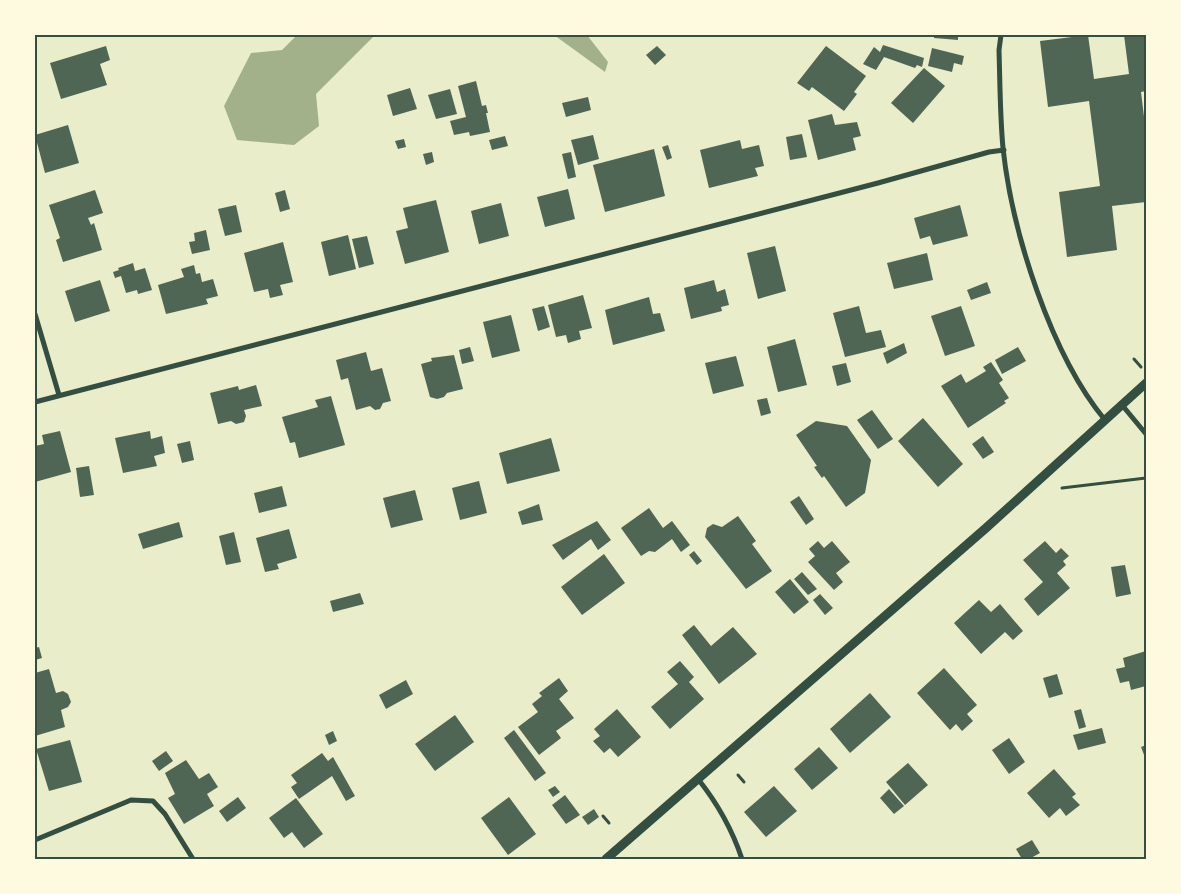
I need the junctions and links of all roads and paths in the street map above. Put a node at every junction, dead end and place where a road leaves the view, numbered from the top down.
1 (1001, 35) edge
2 (1004, 150) junction
3 (35, 314) edge
4 (1134, 359) dead end
5 (1142, 368) dead end
6 (1146, 383) edge
7 (59, 396) junction
8 (35, 402) edge
9 (1122, 405) junction
10 (1105, 420) junction
11 (1146, 434) edge
12 (1146, 478) edge
13 (1062, 488) dead end
14 (738, 775) dead end
15 (697, 778) junction
16 (744, 782) dead end
17 (603, 816) dead end
18 (609, 823) dead end
19 (35, 840) edge
20 (193, 859) edge
21 (606, 859) edge
22 (742, 859) edge

1 - 2 street
2 - 7 street
2 - 10 street
3 - 7 street
4 - 5 path
6 - 9 street
7 - 8 street
9 - 10 street
9 - 11 street
10 - 15 street
12 - 13 path
14 - 16 path
15 - 21 street
15 - 22 street
17 - 18 path
19 - 20 street

